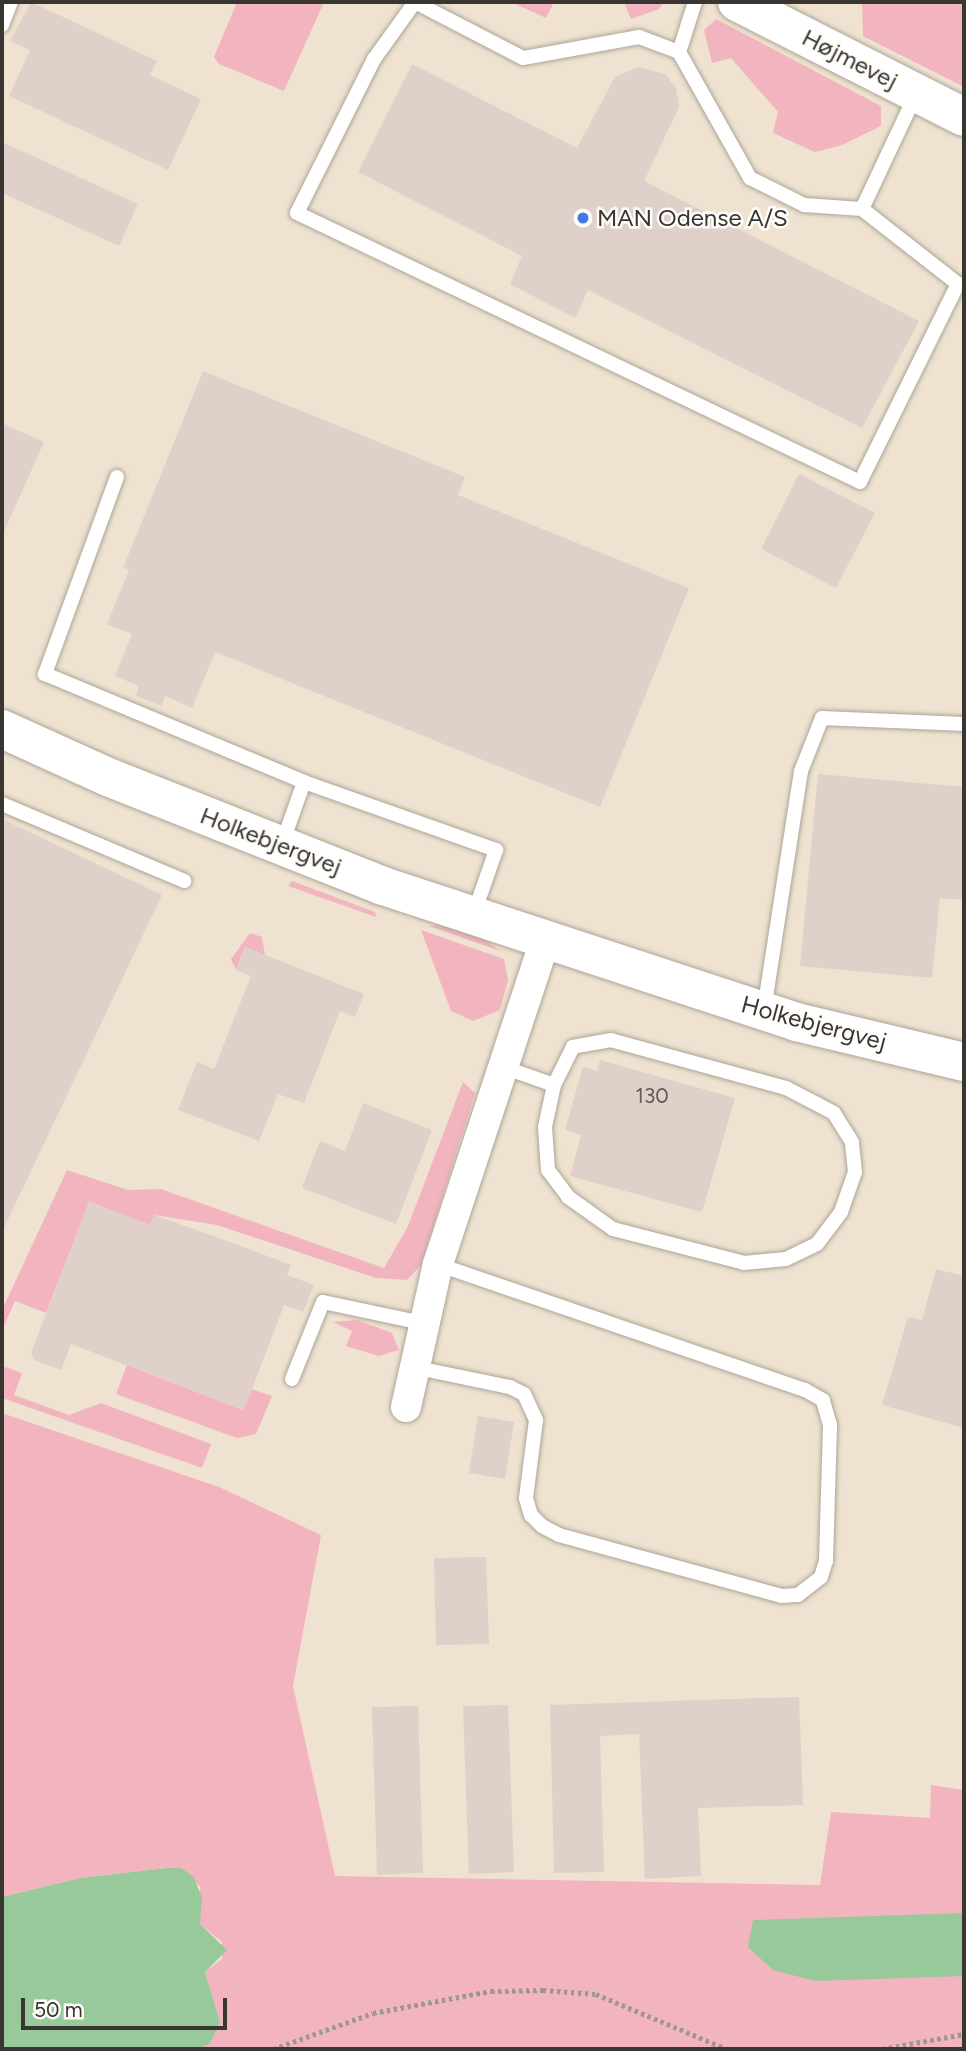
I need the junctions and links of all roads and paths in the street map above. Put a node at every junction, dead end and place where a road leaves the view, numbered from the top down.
1 (11, 2) edge
2 (695, 2) edge
3 (737, 2) edge
4 (2, 25) edge
5 (679, 52) junction
6 (917, 93) junction
7 (964, 117) edge
8 (862, 209) junction
9 (117, 477) dead end
10 (964, 724) edge
11 (2, 729) edge
12 (304, 782) junction
13 (2, 804) edge
14 (281, 845) junction
15 (184, 881) dead end
16 (473, 916) junction
17 (545, 941) junction
18 (764, 1011) junction
19 (964, 1062) edge
20 (503, 1067) junction
21 (554, 1085) junction
22 (438, 1264) junction
23 (423, 1324) junction
24 (413, 1367) junction
25 (292, 1379) dead end
26 (406, 1407) dead end
27 (964, 2034) edge
28 (273, 2049) edge
29 (727, 2049) edge
30 (882, 2049) edge

1 - 4 lane
2 - 5 lane
3 - 6 street, Højmevej
5 - 8 lane
5 - 8 lane
6 - 7 street, Højmevej
6 - 8 lane
9 - 12 lane
10 - 18 lane
11 - 14 street, Holkebjergvej
12 - 14 lane
12 - 16 lane
13 - 15 lane
14 - 16 street, Holkebjergvej
16 - 17 street, Holkebjergvej
17 - 18 street, Holkebjergvej
17 - 20 street
18 - 19 street, Holkebjergvej
20 - 21 lane
20 - 22 street
21 - 21 lane
22 - 23 street
22 - 24 lane
23 - 24 street
23 - 25 lane
24 - 26 street
27 - 30 path
28 - 29 path

